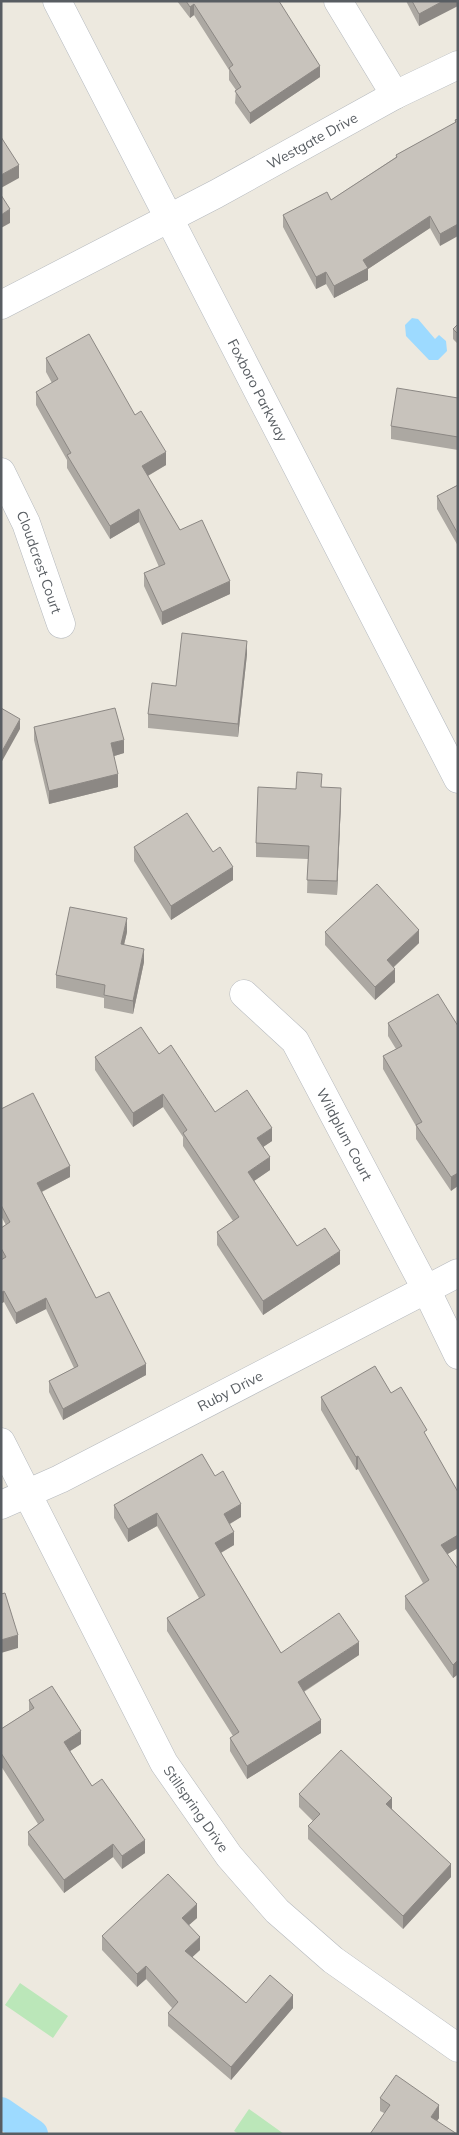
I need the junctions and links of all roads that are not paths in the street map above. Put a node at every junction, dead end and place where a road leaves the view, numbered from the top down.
1 (57, 1) edge
2 (338, 1) edge
3 (458, 65) edge
4 (395, 95) junction
5 (170, 218) junction
6 (1, 305) edge
7 (1, 472) edge
8 (61, 624) dead end
9 (458, 779) edge
10 (244, 994) dead end
11 (458, 1273) edge
12 (426, 1289) junction
13 (458, 1355) edge
14 (1, 1442) edge
15 (27, 1495) junction
16 (1, 1505) edge
17 (458, 2048) edge

1 - 5 street, Foxboro Parkway
2 - 4 street
3 - 4 street, Westgate Drive
4 - 5 street, Westgate Drive
5 - 6 street, Westgate Drive
5 - 9 street, Foxboro Parkway
7 - 8 street, Cloudcrest Court
10 - 12 street, Wildplum Court
11 - 12 street, Ruby Drive
12 - 13 street, Wildplum Court
12 - 15 street, Ruby Drive
14 - 15 street, Stillspring Drive
15 - 16 street, Ruby Drive
15 - 17 street, Stillspring Drive

